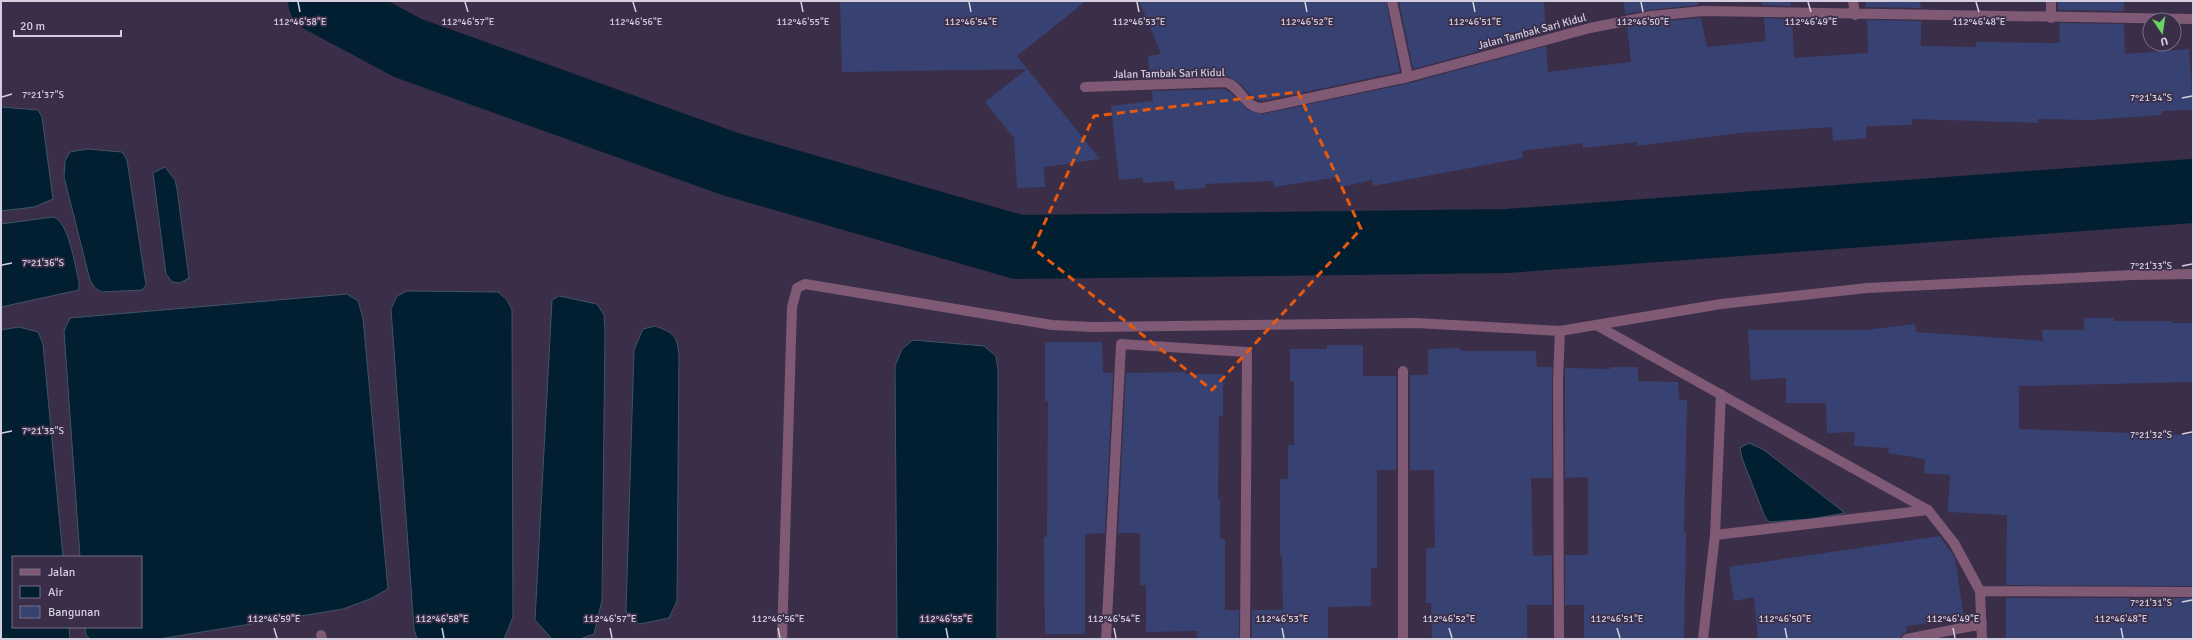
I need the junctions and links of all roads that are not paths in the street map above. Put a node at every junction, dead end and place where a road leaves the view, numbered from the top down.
1 (1392, 1) edge
2 (1853, 1) edge
3 (2051, 1) edge
4 (1855, 15) junction
5 (2051, 18) junction
6 (2193, 19) edge
7 (1408, 77) junction
8 (1085, 87) dead end
9 (2193, 274) edge
10 (1596, 325) junction
11 (1560, 331) junction
12 (1403, 371) dead end
13 (1721, 394) junction
14 (1928, 510) junction
15 (1714, 535) junction
16 (1980, 591) junction
17 (2193, 592) edge
18 (1982, 624) junction
19 (782, 639) edge
20 (1106, 639) edge
21 (1245, 639) edge
22 (1403, 639) edge
23 (1559, 639) edge
24 (1703, 639) edge
25 (1907, 639) edge
26 (1982, 639) edge

1 - 7 street
2 - 4 street
3 - 5 street
4 - 5 street, Jalan Tambak Sari Kidul
4 - 7 street, Jalan Tambak Sari Kidul
5 - 6 street, Jalan Tambak Sari Kidul
7 - 8 street, Jalan Tambak Sari Kidul
9 - 10 street
10 - 11 street
10 - 13 street
11 - 19 street
11 - 23 street
12 - 22 street
13 - 14 street
13 - 15 street
14 - 15 street
14 - 16 street
15 - 24 street
16 - 17 street
16 - 18 street
18 - 25 street
18 - 26 street
20 - 21 street

